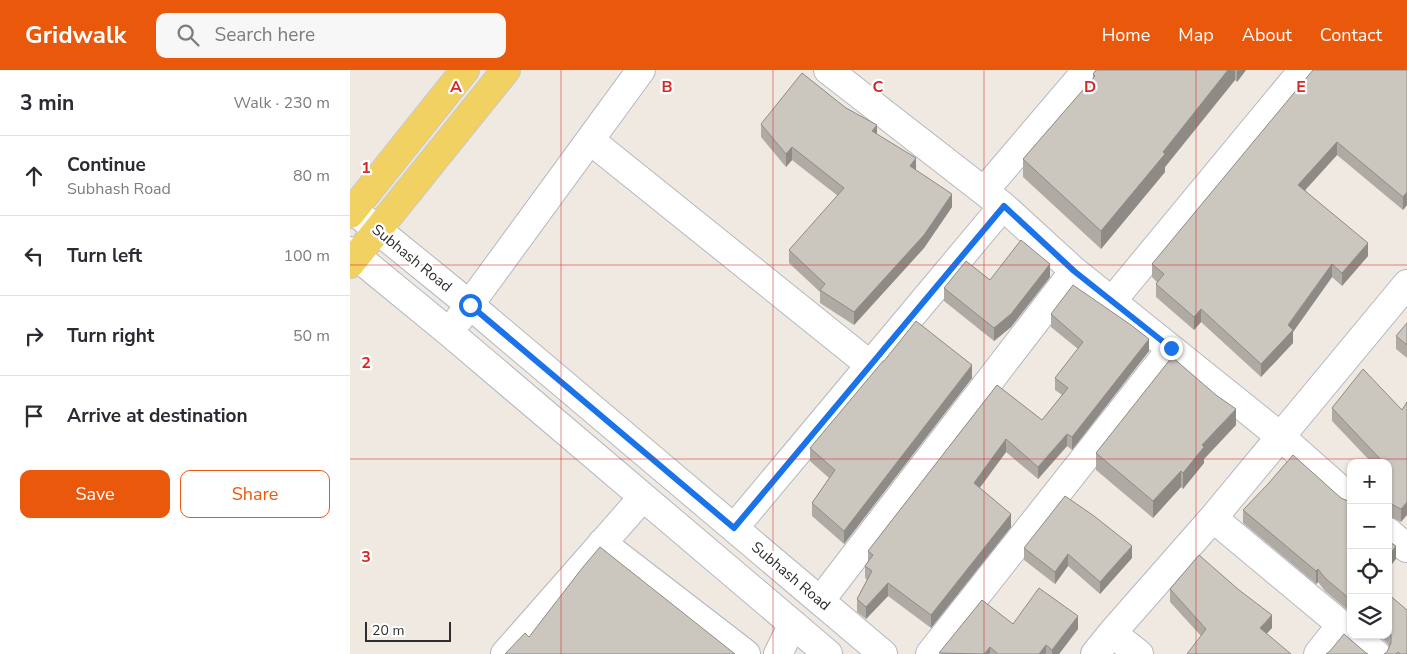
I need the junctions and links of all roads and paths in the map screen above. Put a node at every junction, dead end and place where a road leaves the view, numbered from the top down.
1 (465, 70) edge
2 (506, 70) edge
3 (641, 70) edge
4 (828, 70) edge
5 (1087, 70) edge
6 (1303, 70) edge
7 (590, 140) junction
8 (994, 199) junction
9 (351, 212) edge
10 (377, 230) junction
11 (352, 257) edge
12 (1074, 271) junction
13 (1407, 284) edge
14 (1112, 302) junction
15 (470, 305) junction
16 (450, 333) junction
17 (1171, 348) junction
18 (870, 365) junction
19 (1281, 437) junction
20 (1347, 495) edge
21 (643, 496) junction
22 (1214, 518) junction
23 (734, 528) junction
24 (602, 543) junction
25 (820, 601) junction
26 (793, 624) junction
27 (1347, 629) edge
28 (1112, 632) junction
29 (1347, 632) edge
30 (1358, 639) edge
31 (505, 654) edge
32 (746, 654) edge
33 (778, 654) edge
34 (828, 654) edge
35 (883, 654) edge
36 (930, 654) edge
37 (1095, 654) edge
38 (1139, 654) edge
39 (1318, 654) edge
40 (1376, 654) edge

1 - 9 main road
2 - 10 main road
3 - 7 street
4 - 8 street
5 - 8 street
6 - 14 street
7 - 15 street
7 - 18 street
8 - 12 street
8 - 18 street
9 - 10 street, Subhash Road
10 - 11 main road
10 - 15 street, Subhash Road
11 - 16 street
12 - 14 street
12 - 25 street
13 - 19 street
14 - 17 street
15 - 16 street
15 - 23 street, Subhash Road
16 - 21 street
17 - 19 street
17 - 36 street
18 - 23 street
19 - 20 street
19 - 22 street
21 - 24 street
21 - 26 street
22 - 27 street
22 - 28 street
23 - 25 street, Subhash Road
24 - 31 street
24 - 32 street
25 - 35 street, Subhash Road
26 - 33 street
26 - 34 street
28 - 37 street
28 - 38 street
29 - 39 street
30 - 40 street

